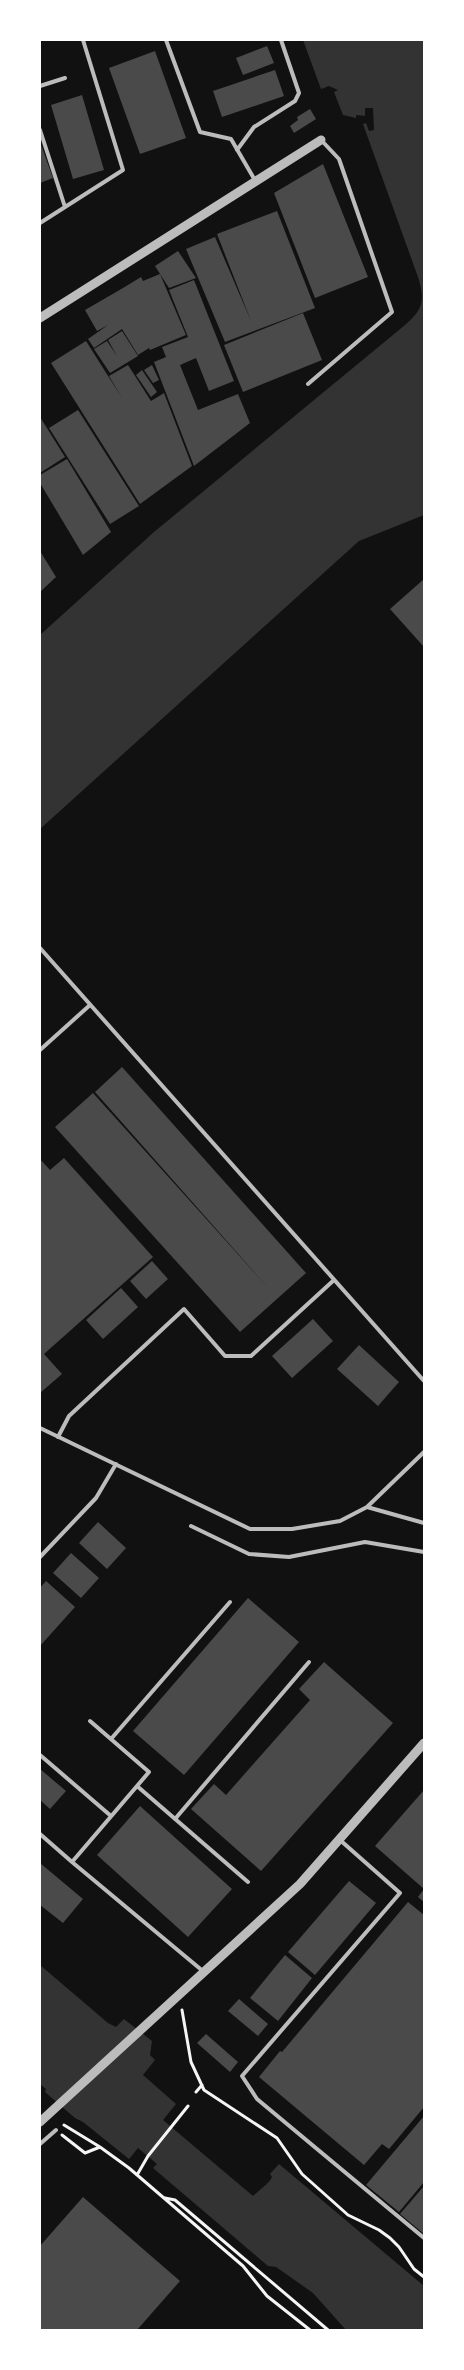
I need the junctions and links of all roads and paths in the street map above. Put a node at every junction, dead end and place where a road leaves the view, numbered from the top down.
1 (83, 40) edge
2 (166, 40) edge
3 (281, 40) edge
4 (65, 78) dead end
5 (40, 86) edge
6 (40, 130) edge
7 (321, 140) joint
8 (237, 150) junction
9 (256, 182) junction
10 (65, 207) junction
11 (40, 223) edge
12 (40, 318) edge
13 (308, 384) dead end
14 (40, 948) edge
15 (90, 1004) junction
16 (40, 1050) edge
17 (334, 1280) junction
18 (424, 1381) edge
19 (40, 1428) edge
20 (58, 1437) junction
21 (424, 1452) edge
22 (116, 1464) junction
23 (367, 1507) junction
24 (424, 1523) edge
25 (191, 1526) dead end
26 (424, 1552) edge
27 (40, 1557) edge
28 (230, 1602) dead end
29 (309, 1662) dead end
30 (90, 1721) dead end
31 (111, 1739) junction
32 (424, 1743) edge
33 (40, 1755) edge
34 (137, 1786) junction
35 (111, 1816) junction
36 (175, 1819) junction
37 (40, 1834) edge
38 (340, 1840) junction
39 (72, 1862) junction
40 (248, 1882) dead end
41 (204, 1972) junction
42 (179, 1995) junction
43 (202, 2085) junction
44 (196, 2092) dead end
45 (188, 2106) dead end
46 (57, 2121) dead end
47 (40, 2122) edge
48 (56, 2130) joint
49 (40, 2144) edge
50 (100, 2146) junction
51 (137, 2175) junction
52 (164, 2198) junction
53 (424, 2238) edge
54 (424, 2277) edge
55 (310, 2330) edge
56 (328, 2330) edge

1 - 10 lane
2 - 8 lane
3 - 8 lane
4 - 5 lane
6 - 10 lane
7 - 9 street
7 - 13 lane
8 - 9 lane
9 - 12 street
10 - 11 lane
14 - 15 lane
15 - 16 lane
15 - 17 lane
17 - 18 lane
17 - 20 lane
19 - 20 lane
20 - 22 lane
21 - 23 lane
22 - 23 lane
22 - 27 lane
23 - 24 lane
25 - 26 lane
28 - 31 lane
29 - 36 lane
30 - 31 lane
31 - 34 lane
32 - 38 street
33 - 35 lane
34 - 35 lane
34 - 36 lane
35 - 39 lane
36 - 40 lane
37 - 39 lane
38 - 41 street
38 - 53 lane
39 - 41 lane
41 - 42 street
42 - 43 path
42 - 47 street
43 - 44 path
43 - 54 path
45 - 51 path
46 - 50 path
48 - 49 lane
48 - 50 path
50 - 51 path
51 - 52 path
52 - 55 path
52 - 56 path

